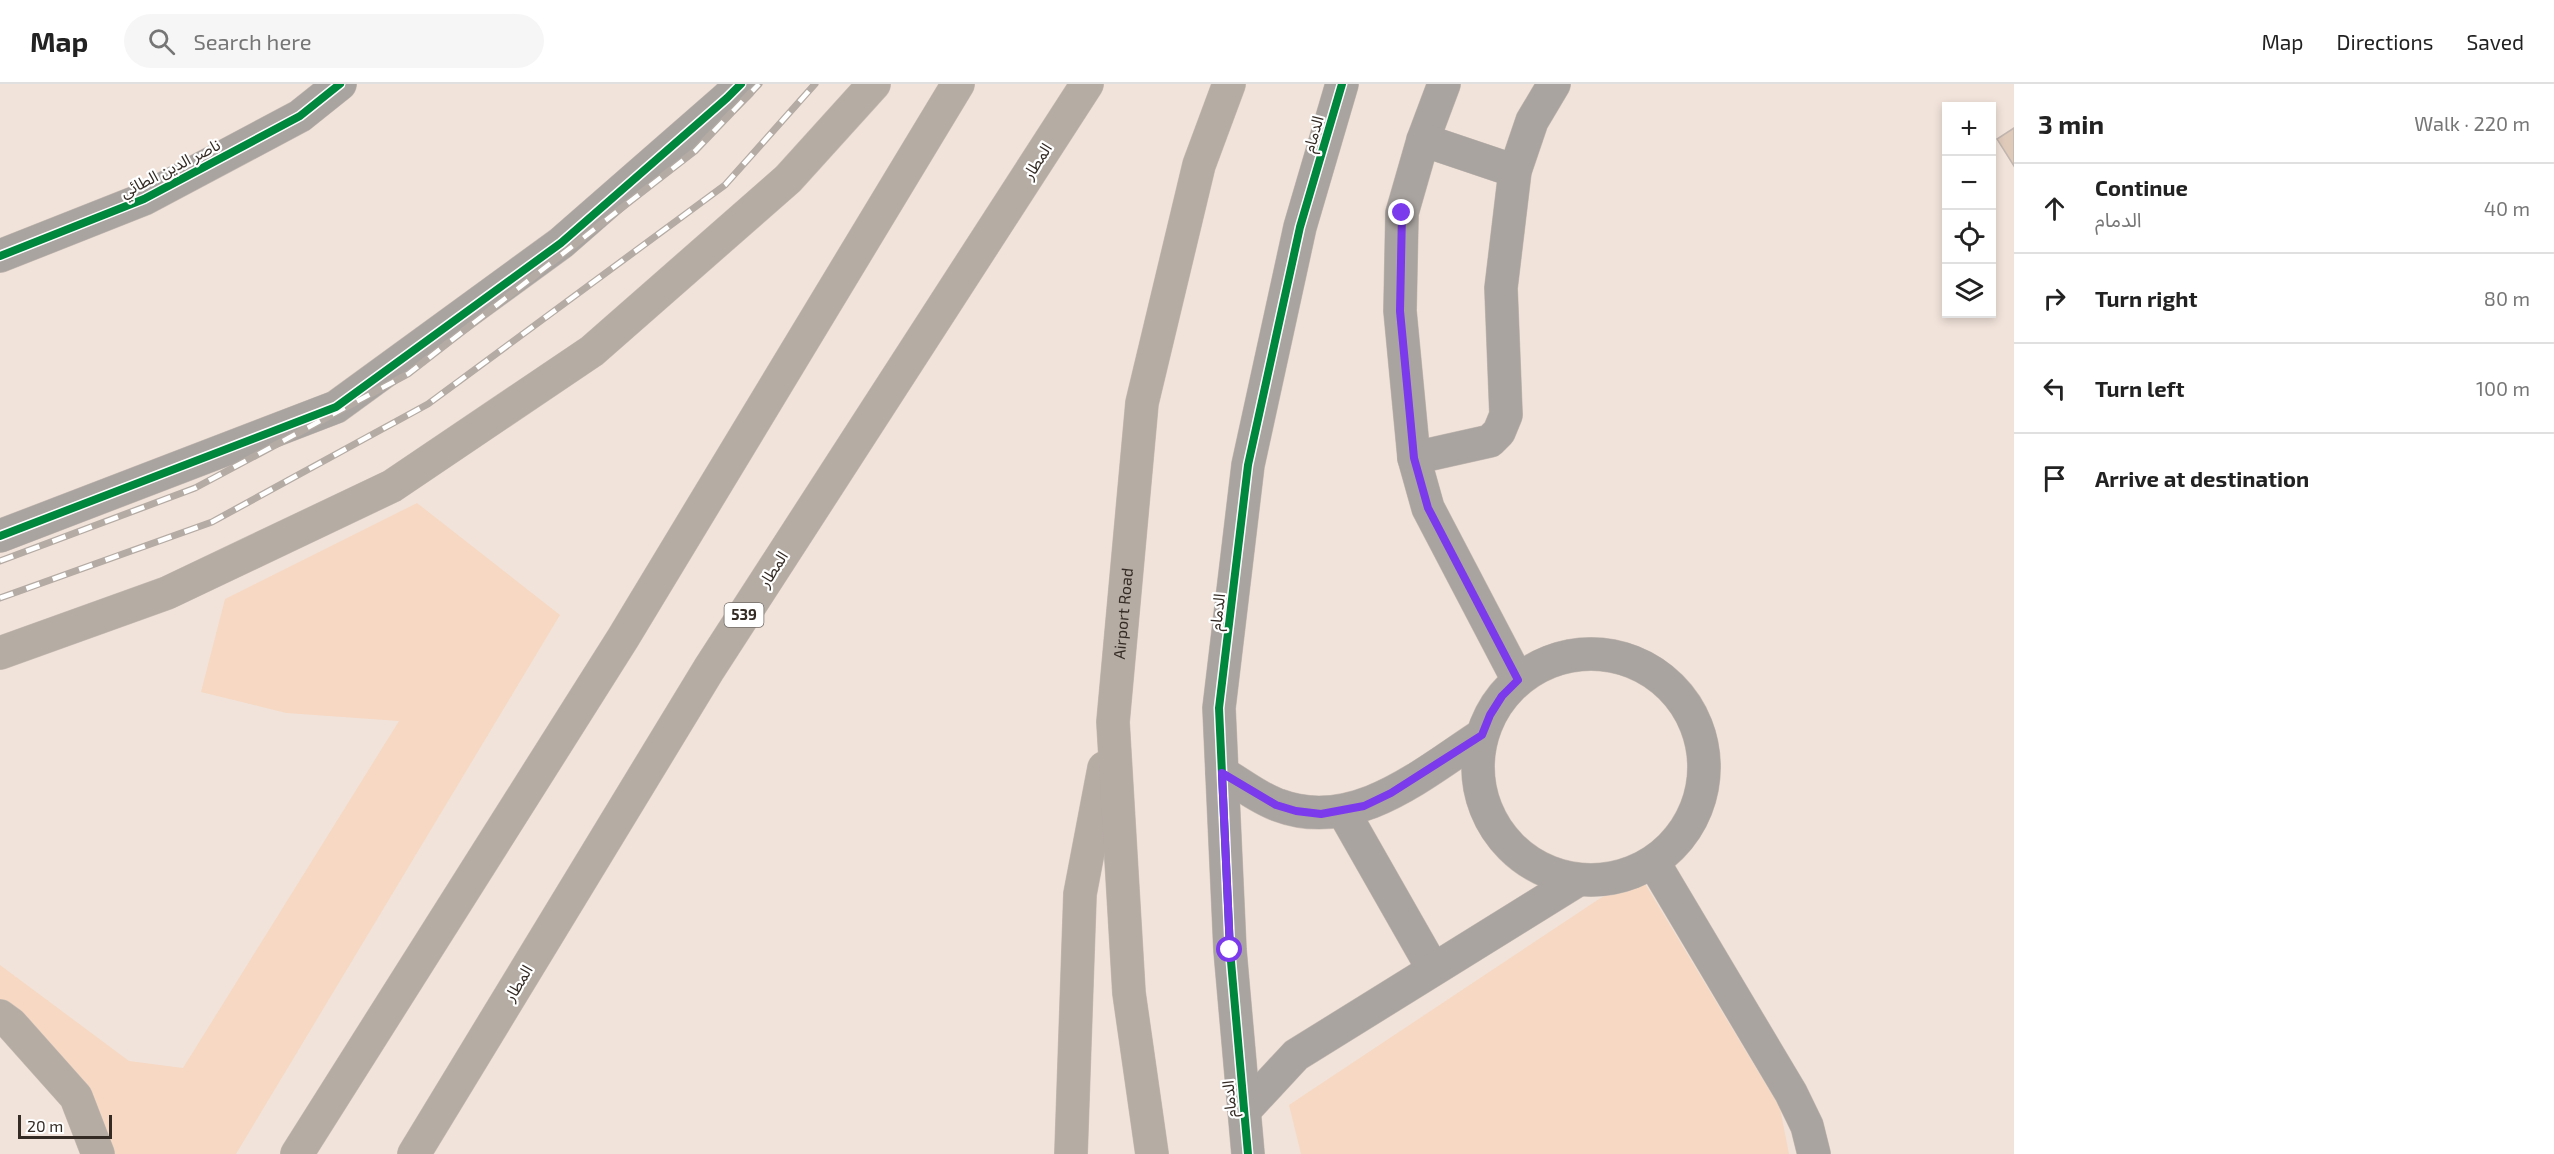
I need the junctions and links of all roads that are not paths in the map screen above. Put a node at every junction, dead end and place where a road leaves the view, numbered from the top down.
1 (340, 84) edge
2 (741, 84) edge
3 (874, 84) edge
4 (958, 84) edge
5 (1087, 84) edge
6 (1230, 84) edge
7 (1341, 84) edge
8 (1444, 84) edge
9 (1554, 84) edge
10 (1423, 140) junction
11 (1515, 171) junction
12 (0, 256) edge
13 (1414, 458) junction
14 (0, 536) edge
15 (0, 653) edge
16 (1518, 680) junction
17 (1113, 722) junction
18 (1482, 735) junction
19 (1222, 773) junction
20 (1343, 811) junction
21 (1654, 863) junction
22 (1578, 880) junction
23 (1433, 969) junction
24 (0, 1016) edge
25 (1244, 1111) junction
26 (98, 1154) edge
27 (297, 1154) edge
28 (414, 1154) edge
29 (1071, 1154) edge
30 (1152, 1154) edge
31 (1248, 1154) edge
32 (1814, 1154) edge

1 - 12 street, ناصر الدين الطائي
2 - 14 street
3 - 15 highway
4 - 27 highway
5 - 28 highway, المطار / 539
6 - 17 highway, Airport Road
7 - 19 street, الدمام
8 - 10 street
9 - 11 street
10 - 11 street
10 - 13 street
11 - 13 street
13 - 16 street
16 - 18 street
16 - 21 street
17 - 29 highway
17 - 30 highway, Airport Road
18 - 20 street
18 - 22 street
19 - 20 street
19 - 25 street, الدمام
20 - 23 street
21 - 22 street
21 - 32 street
22 - 23 street
23 - 25 street
24 - 26 highway
25 - 31 street, الدمام

